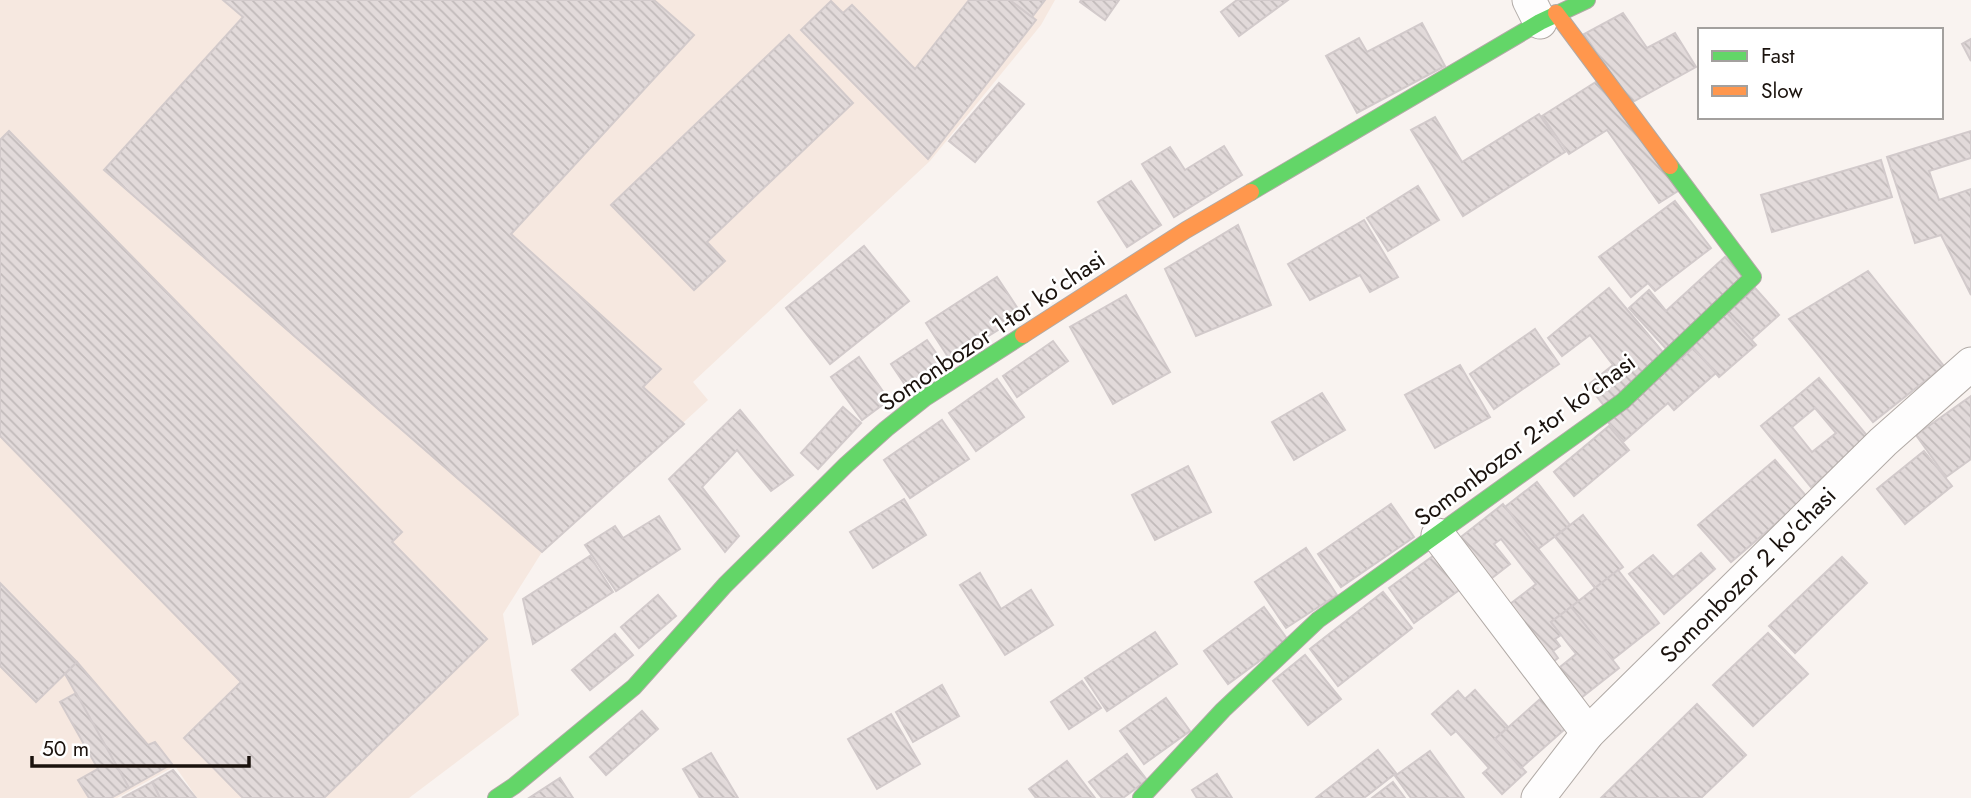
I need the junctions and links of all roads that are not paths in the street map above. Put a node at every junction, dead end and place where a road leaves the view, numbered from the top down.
1 (1587, 0) edge
2 (1542, 12) edge
3 (1971, 365) edge
4 (1438, 535) junction
5 (1588, 733) junction
6 (1148, 796) edge
7 (496, 798) edge
8 (1538, 798) edge

1 - 2 street, Somonbozor 1-tor koʻchasi
2 - 4 street, Somonbozor 2-tor ko'chasi
2 - 7 street, Somonbozor 1-tor koʻchasi
3 - 5 street, Somonbozor 2 ko'chasi
4 - 5 street
4 - 6 street, Somonbozor 2-tor ko'chasi
5 - 8 street, Somonbozor 2 ko'chasi

